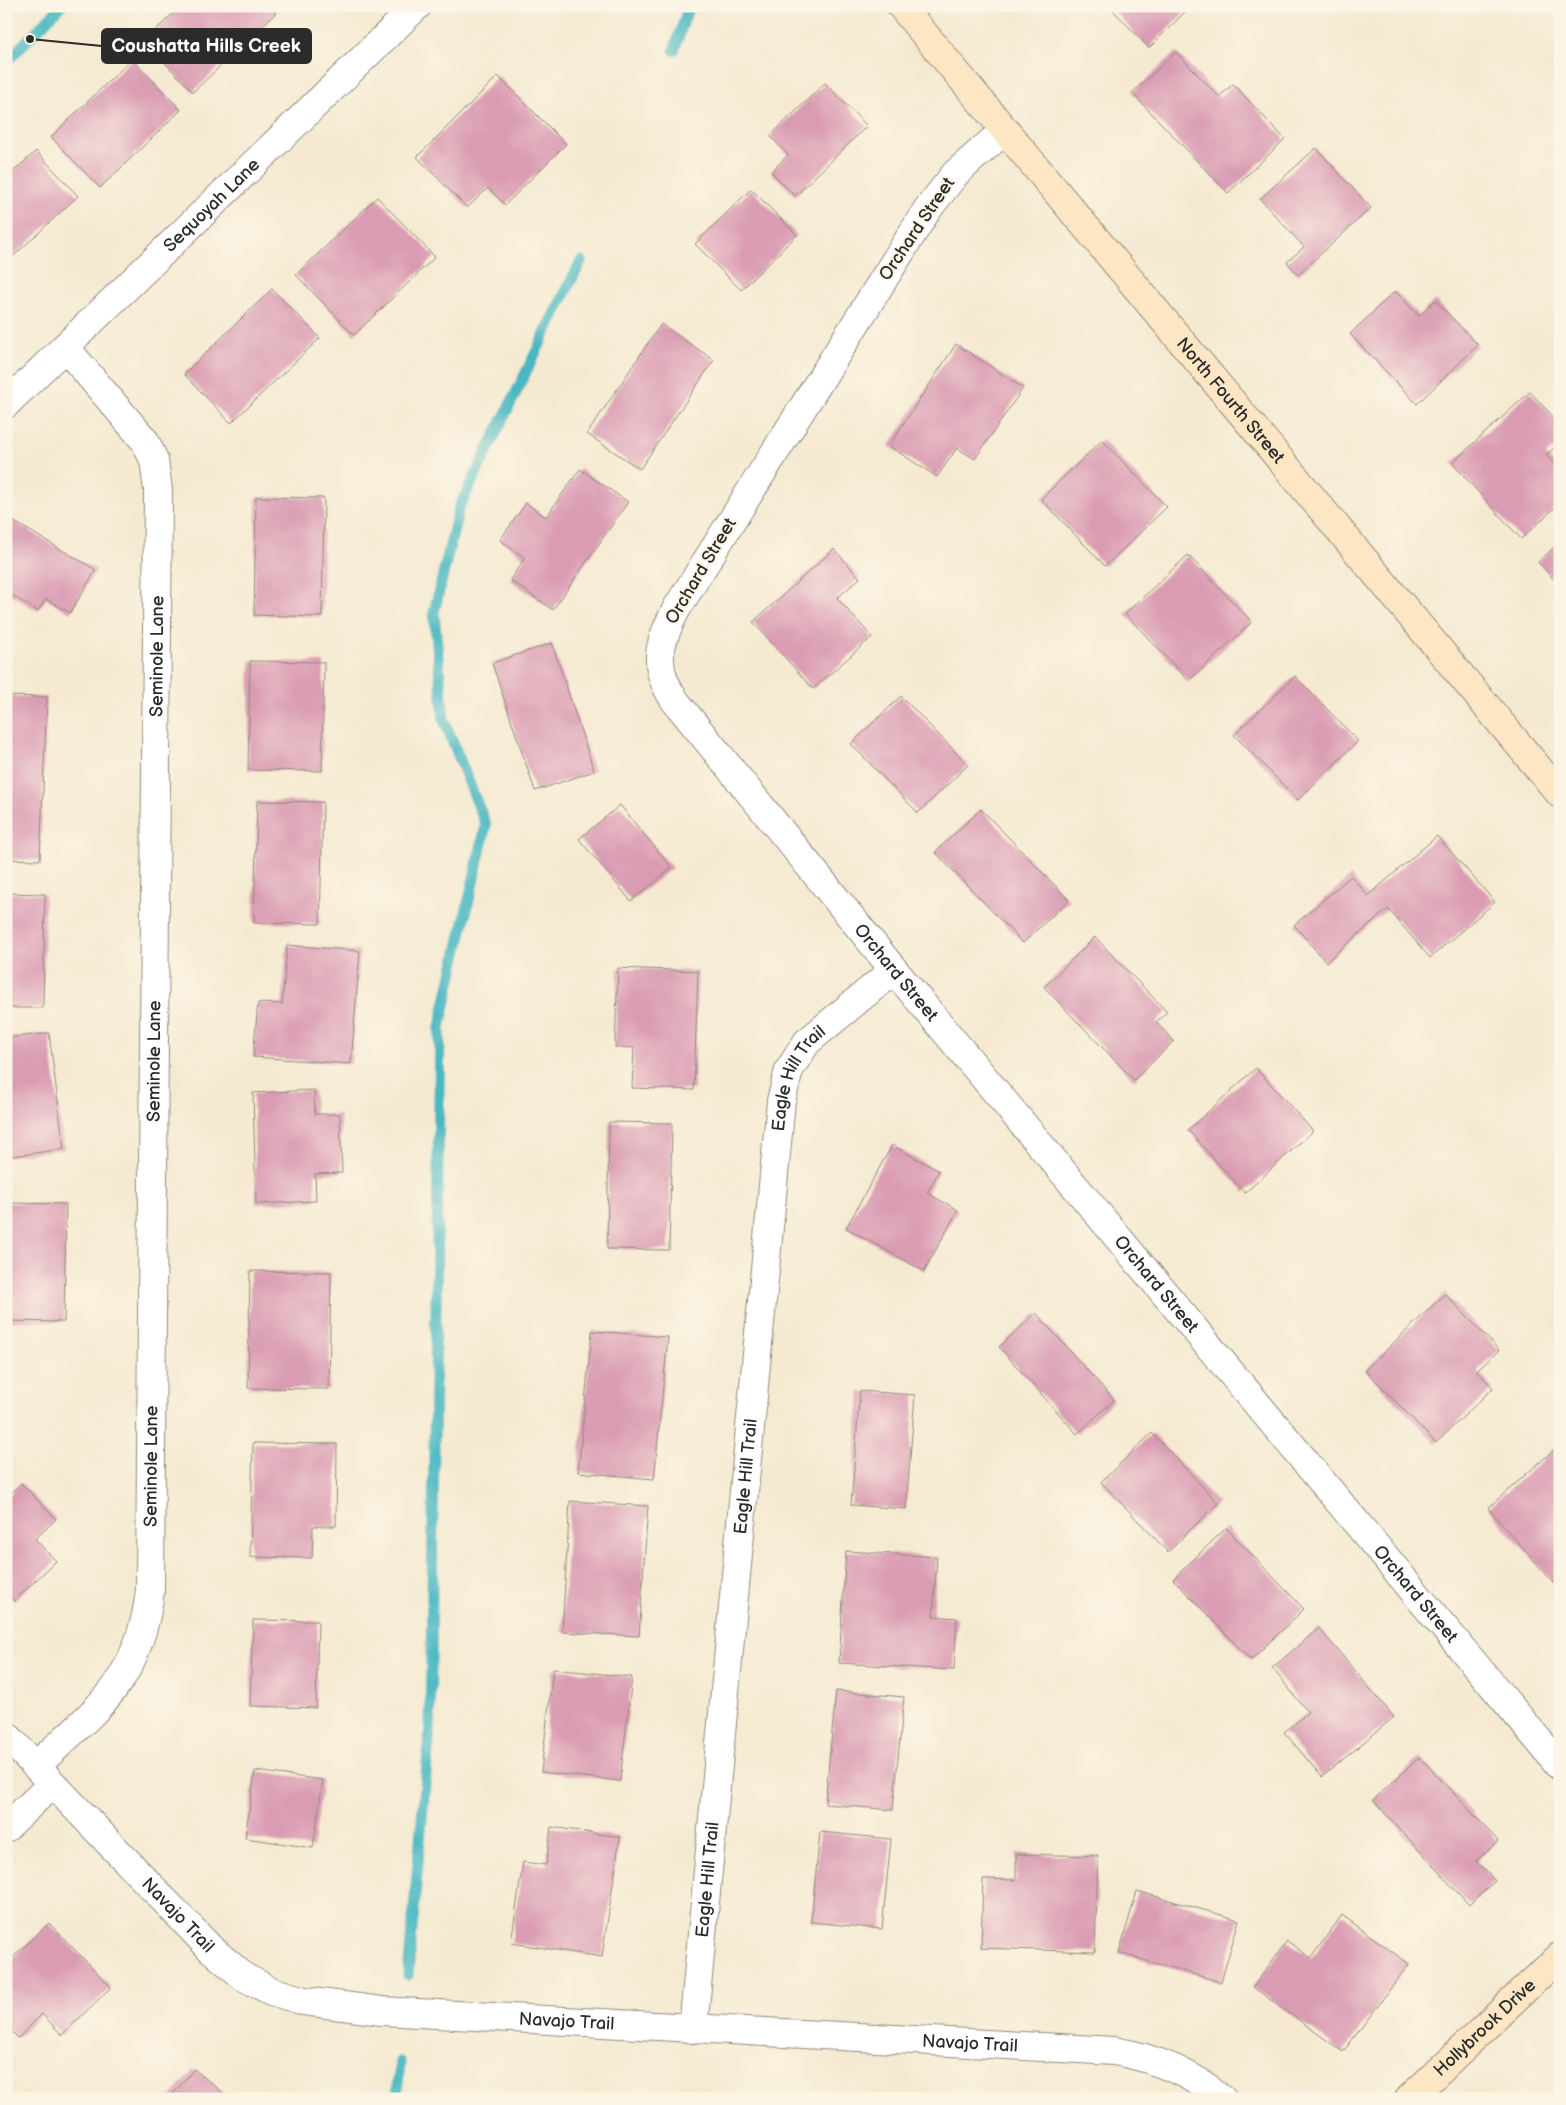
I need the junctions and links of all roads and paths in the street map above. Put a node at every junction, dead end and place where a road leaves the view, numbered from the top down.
1 (417, 6) edge
2 (901, 6) edge
3 (1005, 130) junction
4 (66, 346) junction
5 (6, 404) edge
6 (1560, 794) edge
7 (894, 970) junction
8 (6, 1735) edge
9 (1560, 1766) edge
10 (44, 1775) junction
11 (6, 1828) edge
12 (1560, 1956) edge
13 (693, 2029) junction
14 (1222, 2099) edge
15 (1409, 2099) edge

1 - 4 street, Sequoyah Lane
2 - 3 main road, North Fourth Street
3 - 6 main road, North Fourth Street
3 - 7 street, Orchard Street
4 - 5 street, Sequoyah Lane
4 - 10 street, Seminole Lane
7 - 9 street, Orchard Street
7 - 13 street, Eagle Hill Trail
8 - 10 street, Navajo Trail
10 - 11 street, Seminole Lane
10 - 13 street, Navajo Trail
12 - 15 main road, Hollybrook Drive
13 - 14 street, Navajo Trail

